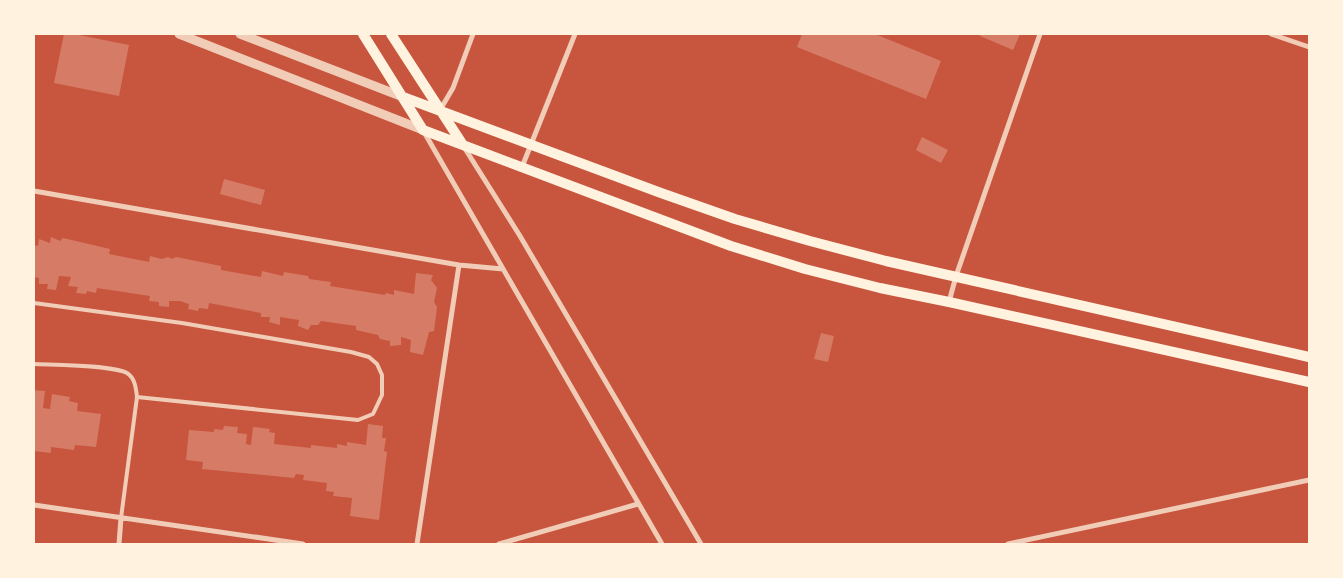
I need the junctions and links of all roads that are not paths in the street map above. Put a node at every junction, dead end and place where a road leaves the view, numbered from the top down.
1 (179, 34) edge
2 (240, 34) edge
3 (364, 34) edge
4 (391, 34) edge
5 (473, 34) edge
6 (575, 34) edge
7 (1040, 34) edge
8 (1271, 34) edge
9 (1309, 47) edge
10 (403, 97) junction
11 (440, 110) junction
12 (423, 130) junction
13 (531, 144) junction
14 (463, 145) junction
15 (522, 168) junction
16 (34, 191) edge
17 (459, 265) junction
18 (503, 269) junction
19 (956, 276) junction
20 (949, 302) junction
21 (34, 303) edge
22 (1309, 357) edge
23 (34, 364) edge
24 (1309, 382) edge
25 (137, 397) junction
26 (1309, 480) edge
27 (638, 504) junction
28 (34, 505) edge
29 (121, 518) junction
30 (119, 544) edge
31 (303, 544) edge
32 (417, 544) edge
33 (499, 544) edge
34 (662, 544) edge
35 (701, 544) edge
36 (1008, 544) edge

1 - 12 street
2 - 10 street
3 - 10 main road
4 - 11 main road
5 - 11 street
6 - 13 street
7 - 19 street
8 - 9 street
10 - 11 main road
10 - 12 main road
11 - 13 main road
11 - 14 main road
12 - 14 main road
12 - 18 street
13 - 15 street
13 - 19 main road
14 - 15 main road
14 - 35 street
15 - 20 main road
16 - 17 street
17 - 18 street
17 - 32 street
18 - 27 street
19 - 20 street
19 - 22 main road
20 - 24 main road
21 - 25 lane
23 - 25 lane
25 - 29 lane
26 - 36 street
27 - 33 street
27 - 34 street
28 - 29 street
29 - 30 street
29 - 31 street

